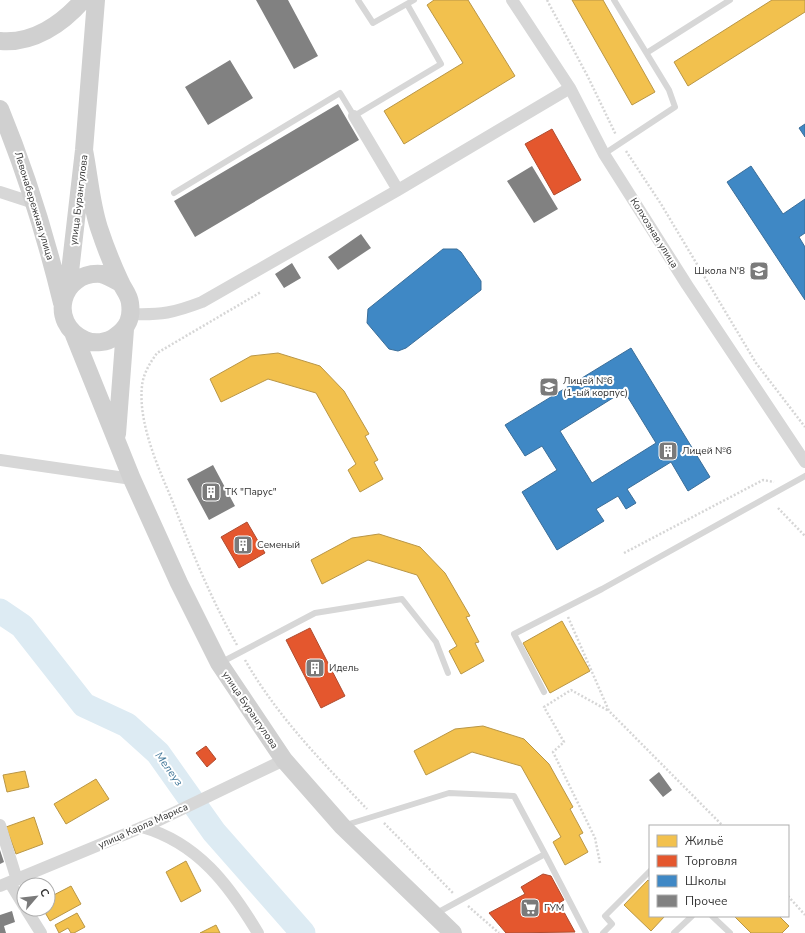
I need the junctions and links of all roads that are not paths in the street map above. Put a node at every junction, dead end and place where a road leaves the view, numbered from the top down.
1 (83, 0) edge
2 (96, 0) edge
3 (358, 0) edge
4 (414, 0) edge
5 (512, 0) edge
6 (614, 0) edge
7 (730, 0) edge
8 (408, 4) junction
9 (0, 41) edge
10 (648, 52) junction
11 (570, 88) junction
12 (0, 110) edge
13 (354, 116) junction
14 (84, 150) junction
15 (604, 154) junction
16 (398, 190) junction
17 (0, 192) edge
18 (174, 193) dead end
19 (34, 203) junction
20 (120, 283) junction
21 (65, 297) junction
22 (128, 322) junction
23 (74, 335) junction
24 (117, 439) junction
25 (0, 460) edge
26 (805, 462) edge
27 (805, 476) edge
28 (132, 479) junction
29 (219, 663) junction
30 (448, 673) dead end
31 (544, 692) dead end
32 (284, 760) junction
33 (0, 825) edge
34 (342, 826) junction
35 (142, 828) junction
36 (545, 854) junction
37 (649, 872) edge
38 (9, 883) edge
39 (16, 894) edge
40 (434, 915) junction
41 (31, 917) edge
42 (691, 917) edge
43 (713, 917) edge
44 (40, 933) edge
45 (258, 933) edge
46 (452, 933) edge
47 (586, 933) edge
48 (603, 933) edge
49 (674, 933) edge
50 (730, 933) edge

1 - 9 main road
2 - 14 main road
3 - 8 lane
4 - 8 lane
5 - 11 street, Колхозная улица
6 - 10 lane
7 - 10 lane
8 - 13 lane
10 - 15 lane
11 - 15 street, Колхозная улица
11 - 16 street
12 - 19 main road, Левонабережная улица
13 - 16 street
13 - 18 lane
14 - 20 main road, улица Бурангулова
14 - 21 main road, улица Бурангулова
15 - 26 street, Колхозная улица
16 - 22 street
17 - 19 street
19 - 21 main road, Левонабережная улица
20 - 21 main road
20 - 22 main road, улица Бурангулова
21 - 23 main road, улица Бурангулова
22 - 23 main road
22 - 24 main road, улица Бурангулова
23 - 24 main road, улица Бурангулова
24 - 28 main road, улица Бурангулова
25 - 28 street
27 - 31 lane
28 - 29 main road, улица Бурангулова
29 - 30 lane
29 - 32 main road, улица Бурангулова
32 - 34 main road, улица Бурангулова
32 - 35 street, улица Карла Маркса
33 - 38 street
34 - 36 lane
34 - 40 main road, улица Бурангулова
35 - 38 street, улица Карла Маркса
35 - 45 street
36 - 40 lane
36 - 47 lane
37 - 48 lane
38 - 39 street
40 - 46 main road, улица Бурангулова
41 - 44 street
42 - 49 lane
43 - 50 lane

